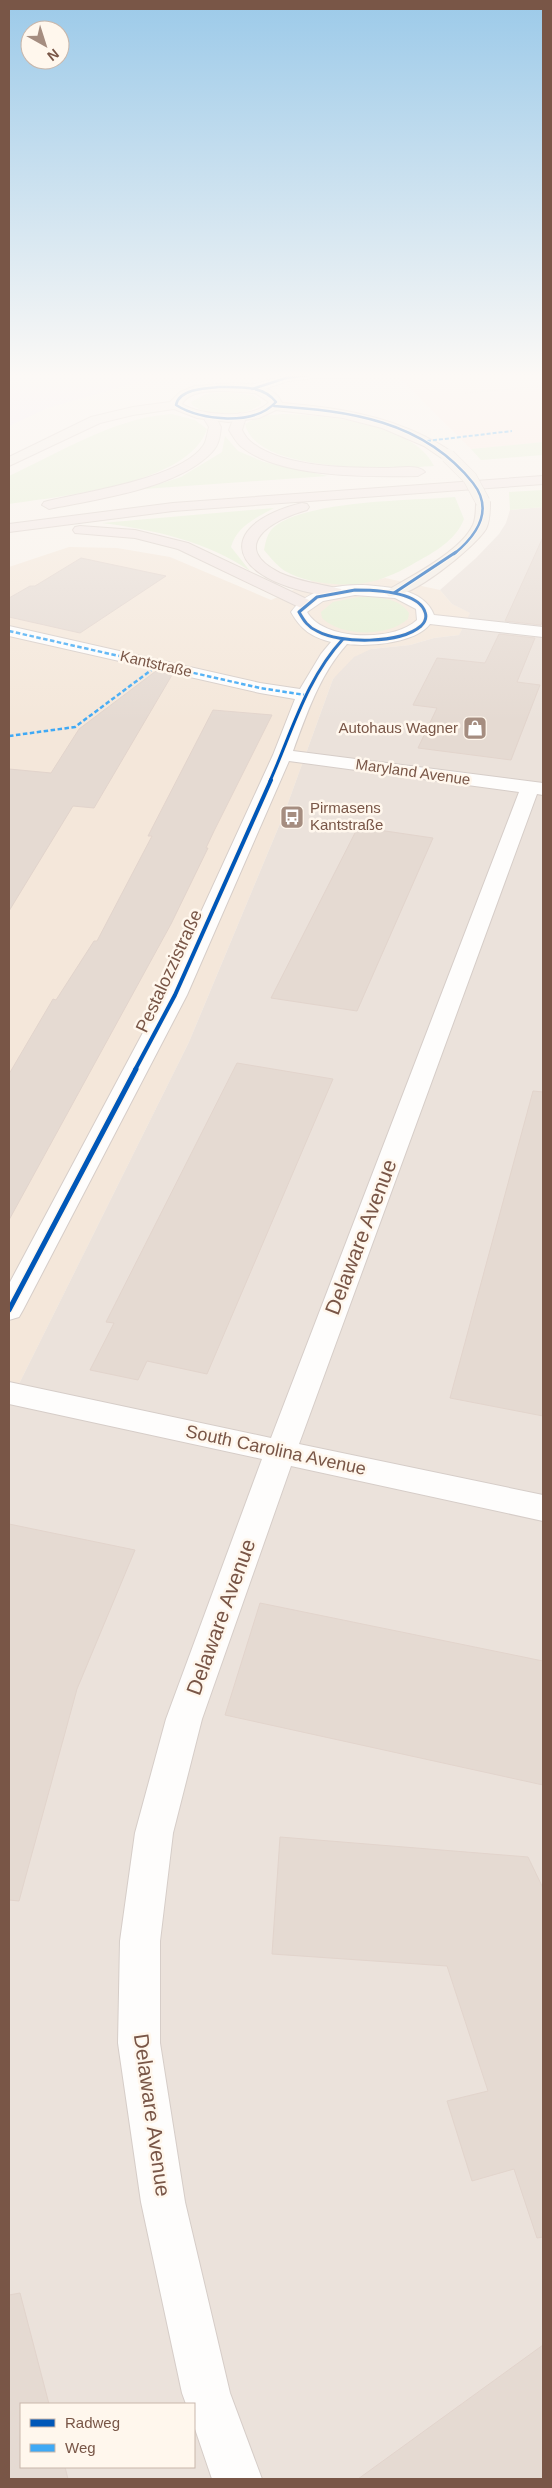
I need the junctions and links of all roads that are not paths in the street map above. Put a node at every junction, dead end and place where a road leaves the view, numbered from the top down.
1 (115, 489) edge
2 (249, 489) edge
3 (421, 489) edge
4 (476, 489) edge
5 (396, 491) junction
6 (9, 530) edge
7 (336, 592) junction
8 (394, 593) junction
9 (305, 604) junction
10 (426, 619) junction
11 (9, 631) edge
12 (543, 632) edge
13 (343, 638) junction
14 (305, 694) junction
15 (282, 755) junction
16 (537, 789) edge
17 (9, 1310) edge
18 (9, 1393) edge
19 (281, 1451) junction
20 (543, 1508) edge
21 (237, 2479) edge

1 - 2 highway
3 - 5 highway
4 - 8 main road, bridge
5 - 6 highway
5 - 7 highway
6 - 9 highway
7 - 8 street
7 - 9 street
8 - 10 street
9 - 13 street
10 - 12 street
10 - 13 street
11 - 14 street, Kantstraße
13 - 14 street, Pestalozzistraße
14 - 15 street, Pestalozzistraße
15 - 16 street, Maryland Avenue
15 - 17 street, Pestalozzistraße
16 - 19 street, Delaware Avenue
18 - 19 street, South Carolina Avenue
19 - 20 street, South Carolina Avenue
19 - 21 street, Delaware Avenue

